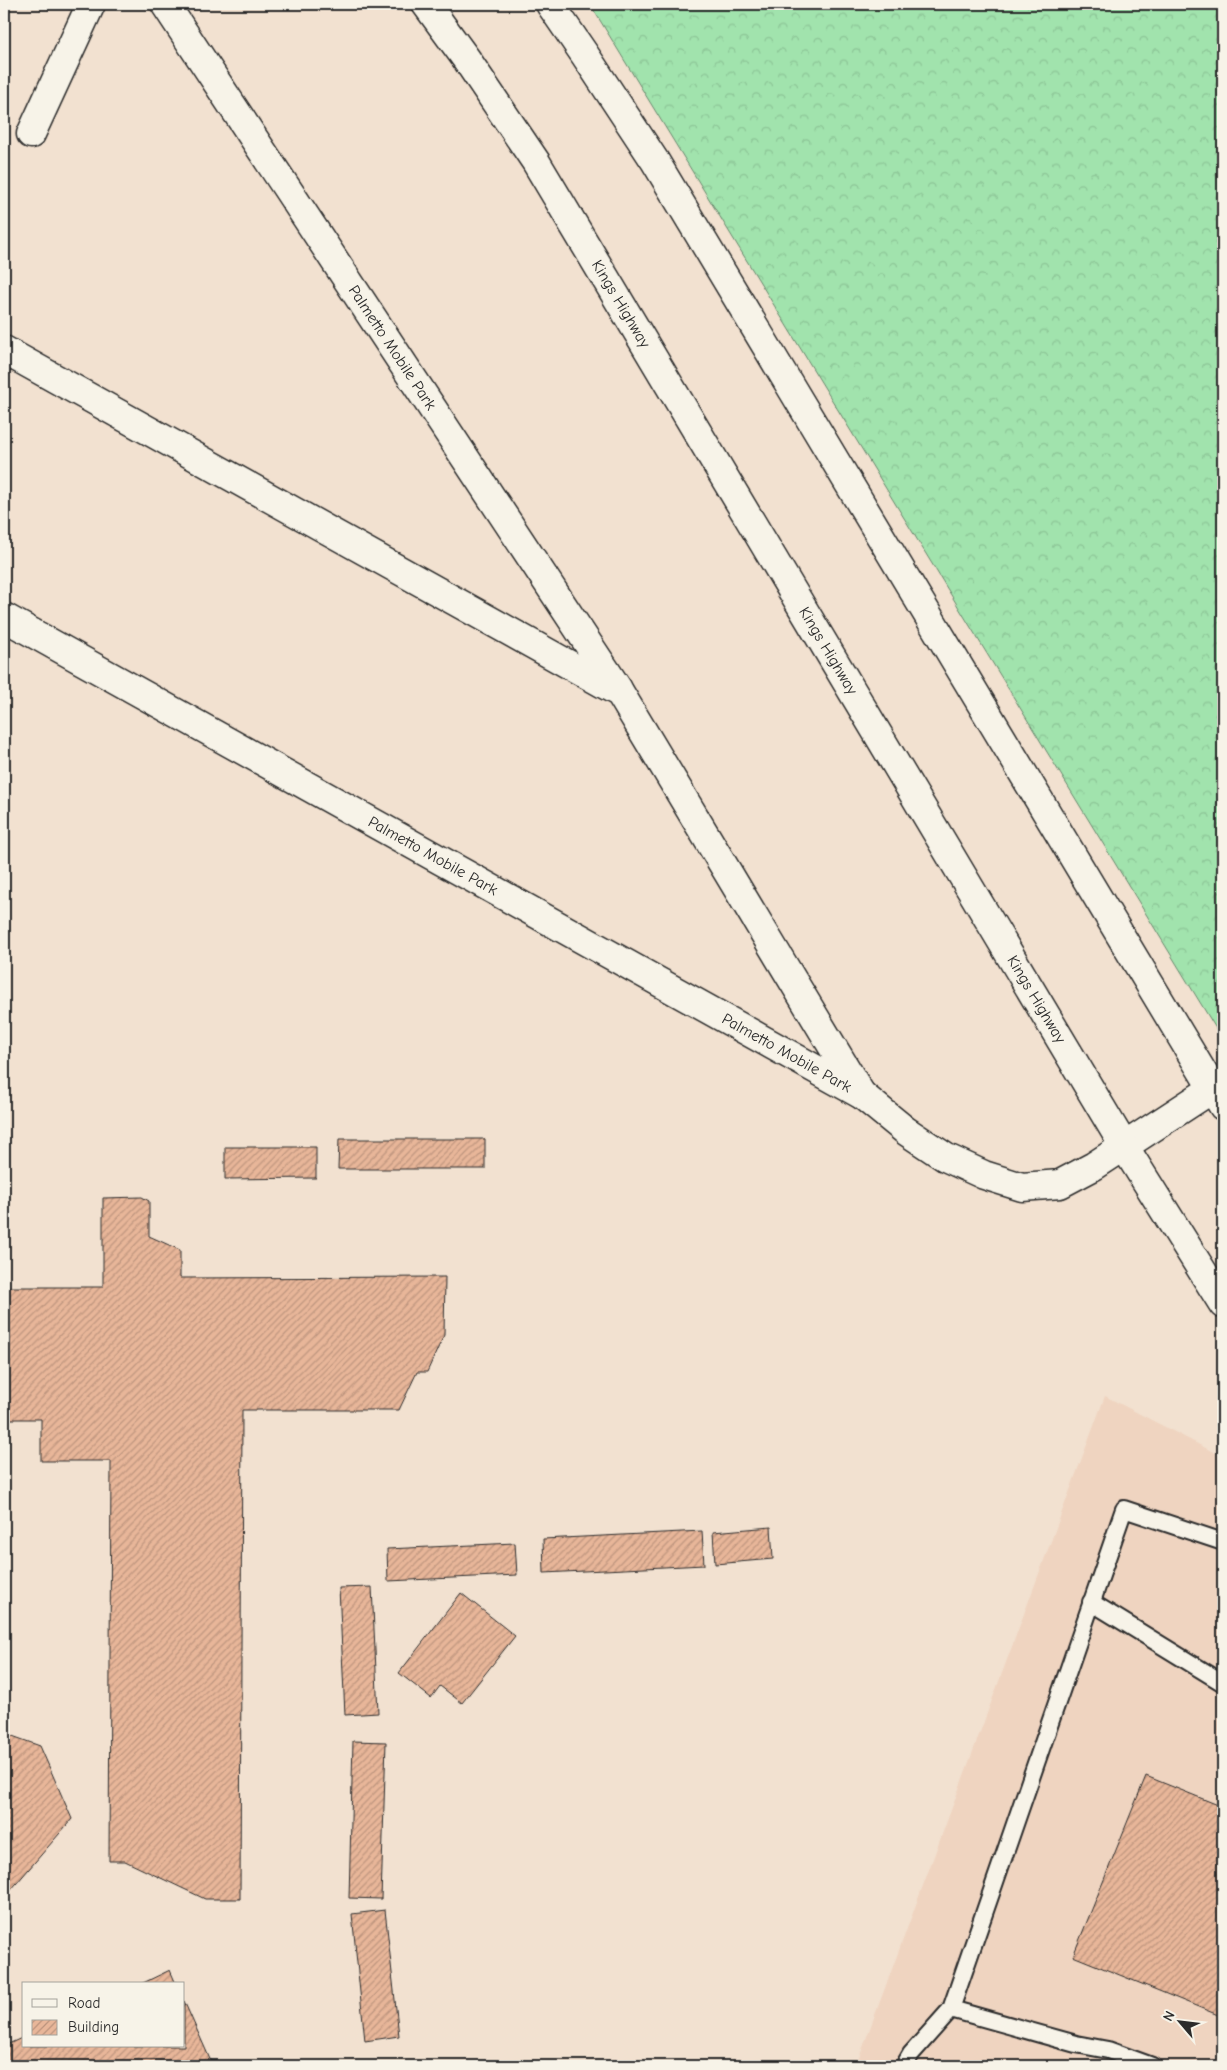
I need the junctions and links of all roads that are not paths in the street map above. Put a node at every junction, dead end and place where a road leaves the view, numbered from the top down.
1 (91, 4) edge
2 (166, 4) edge
3 (426, 4) edge
4 (550, 4) edge
5 (31, 134) dead end
6 (4, 350) edge
7 (4, 617) edge
8 (620, 693) junction
9 (862, 1095) junction
10 (1218, 1097) edge
11 (1124, 1146) junction
12 (1223, 1304) edge
13 (1223, 1542) edge
14 (1091, 1602) junction
15 (1223, 1683) edge
16 (951, 2009) junction
17 (904, 2066) edge
18 (1152, 2066) edge

1 - 5 street
2 - 8 street, Palmetto Mobile Park
3 - 11 street, Kings Highway
4 - 10 street
6 - 8 street, Palmetto Mobile Park
7 - 9 street, Palmetto Mobile Park
8 - 9 street, Palmetto Mobile Park
9 - 11 street, Palmetto Mobile Park
10 - 11 street, Palmetto Mobile Park
11 - 12 street, Kings Highway
13 - 14 lane
14 - 15 lane
14 - 16 lane
16 - 17 lane
16 - 18 lane

